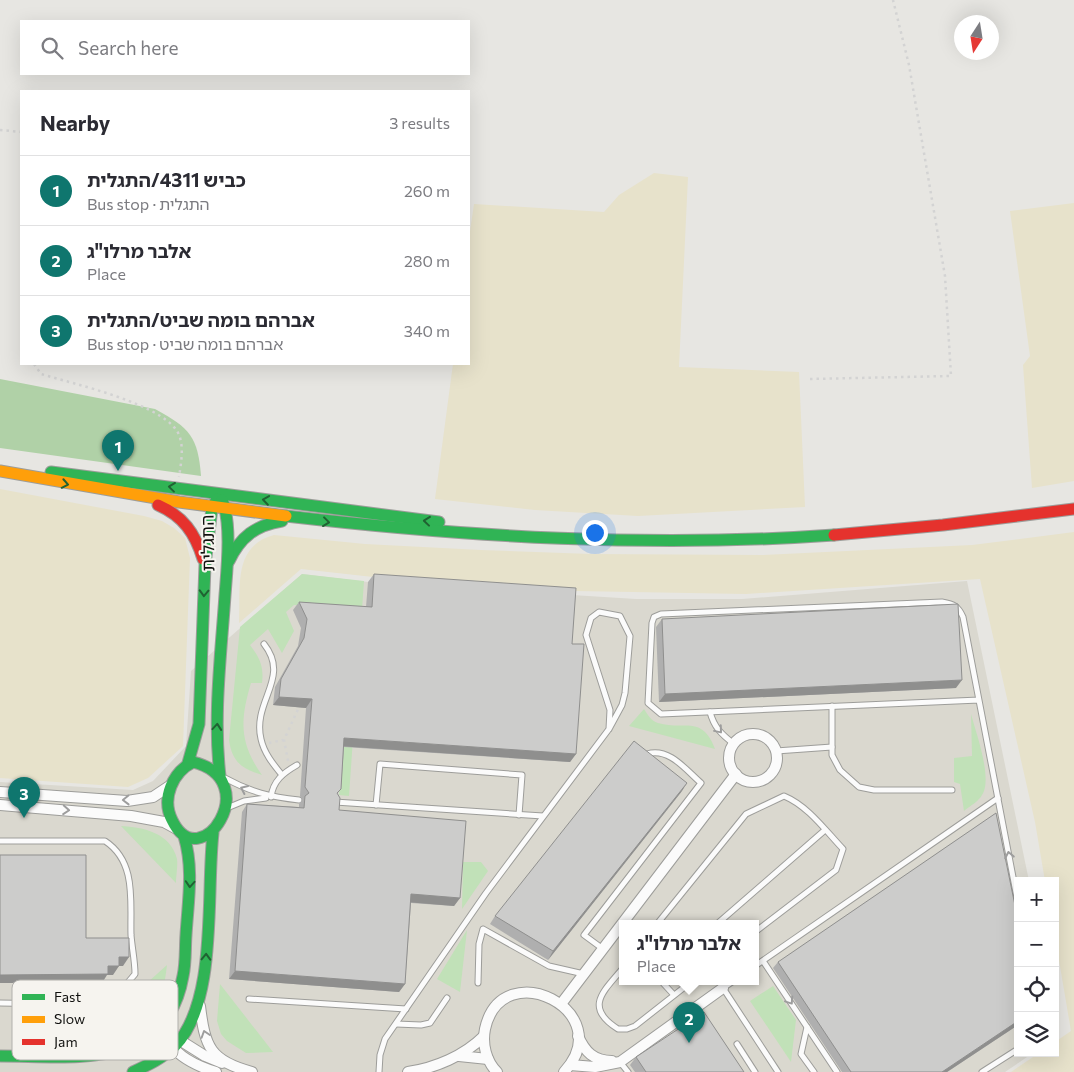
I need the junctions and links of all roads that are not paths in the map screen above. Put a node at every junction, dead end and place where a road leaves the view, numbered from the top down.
1 (0, 465) edge
2 (0, 471) edge
3 (220, 494) junction
4 (136, 497) junction
5 (212, 508) junction
6 (226, 509) junction
7 (1074, 509) edge
8 (300, 519) junction
9 (598, 539) junction
10 (205, 565) junction
11 (226, 567) junction
12 (264, 644) dead end
13 (979, 700) junction
14 (832, 706) junction
15 (710, 712) junction
16 (608, 729) junction
17 (734, 744) junction
18 (832, 747) junction
19 (776, 752) junction
20 (647, 754) edge
21 (188, 763) junction
22 (297, 765) dead end
23 (736, 774) junction
24 (282, 775) junction
25 (220, 776) junction
26 (171, 785) junction
27 (952, 790) dead end
28 (0, 792) edge
29 (271, 797) junction
30 (998, 798) junction
31 (299, 800) dead end
32 (334, 802) edge
33 (0, 805) edge
34 (376, 805) junction
35 (224, 810) junction
36 (519, 815) junction
37 (543, 816) junction
38 (825, 830) junction
39 (180, 832) junction
40 (213, 833) junction
41 (0, 841) edge
42 (1014, 882) edge
43 (625, 920) edge
44 (660, 920) edge
45 (722, 920) edge
46 (619, 928) edge
47 (759, 929) edge
48 (603, 949) junction
49 (762, 961) junction
50 (759, 963) edge
51 (619, 973) edge
52 (584, 974) junction
53 (129, 980) edge
54 (478, 983) dead end
55 (665, 985) edge
56 (687, 985) edge
57 (723, 985) edge
58 (178, 994) edge
59 (674, 995) junction
60 (447, 998) dead end
61 (249, 1000) dead end
62 (561, 1004) junction
63 (200, 1006) junction
64 (406, 1008) junction
65 (396, 1024) junction
66 (807, 1027) junction
67 (484, 1036) junction
68 (578, 1036) junction
69 (178, 1044) edge
70 (738, 1044) dead end
71 (178, 1045) edge
72 (178, 1046) edge
73 (1014, 1051) edge
74 (458, 1056) junction
75 (488, 1059) junction
76 (156, 1060) edge
77 (620, 1062) junction
78 (226, 1064) junction
79 (567, 1069) edge
80 (133, 1072) edge
81 (216, 1072) edge
82 (252, 1072) edge
83 (379, 1072) edge
84 (408, 1072) edge
85 (497, 1072) edge
86 (628, 1072) edge
87 (755, 1072) edge
88 (778, 1072) edge
89 (814, 1072) edge
90 (837, 1072) edge
91 (982, 1072) edge

3 -> 1 main road
2 -> 4 main road
3 - 5 main road, התגלית
3 - 6 main road, התגלית
9 -> 3 main road
4 - 5 main road
4 - 10 main road
5 - 6 main road
5 - 10 main road, התגלית
6 - 8 main road
6 - 11 main road, התגלית
7 - 9 main road
8 -> 9 main road
8 - 11 main road
10 -> 21 main road, התגלית
25 -> 11 main road, התגלית
12 - 24 lane
13 - 14 lane
13 - 15 lane
13 - 30 lane
14 - 15 lane
14 - 18 lane
15 -> 17 lane
16 - 16 lane
16 - 37 lane
17 - 19 street
17 - 23 street
18 - 19 lane
18 - 27 lane
19 - 23 street
20 - 48 lane
21 - 25 main road
21 - 26 main road
22 - 24 lane
23 - 43 street
24 - 29 lane
29 -> 25 lane
25 - 35 main road
26 -> 28 street
26 - 39 main road
29 - 31 lane
29 - 35 lane
42 -> 30 lane
30 - 49 lane
32 - 34 lane
33 -> 39 street
34 - 36 lane
34 - 36 lane
35 - 40 main road
36 - 37 lane
37 - 64 lane
38 - 44 lane
38 - 45 lane
38 - 47 lane
39 - 40 main road
39 -> 58 main road
63 -> 40 main road
41 - 53 lane
46 - 48 street
48 - 52 street
49 - 50 lane
49 -> 66 lane
51 - 59 lane
52 - 54 lane
52 - 62 street
55 - 59 lane
56 - 59 lane
57 - 77 street
57 - 88 lane
60 - 65 lane
61 - 64 lane
62 - 67 street
62 - 68 street
63 - 69 main road
78 -> 63 street
64 - 65 lane
65 - 83 lane
66 - 89 lane
66 - 90 lane
67 - 74 street
67 - 75 street
68 - 77 street
68 - 79 street
70 - 87 lane
71 - 78 street
72 - 81 street
73 - 91 lane
74 - 75 street
74 - 84 street
75 - 85 street
76 - 80 main road
77 - 79 street
77 - 86 lane
78 - 82 street

